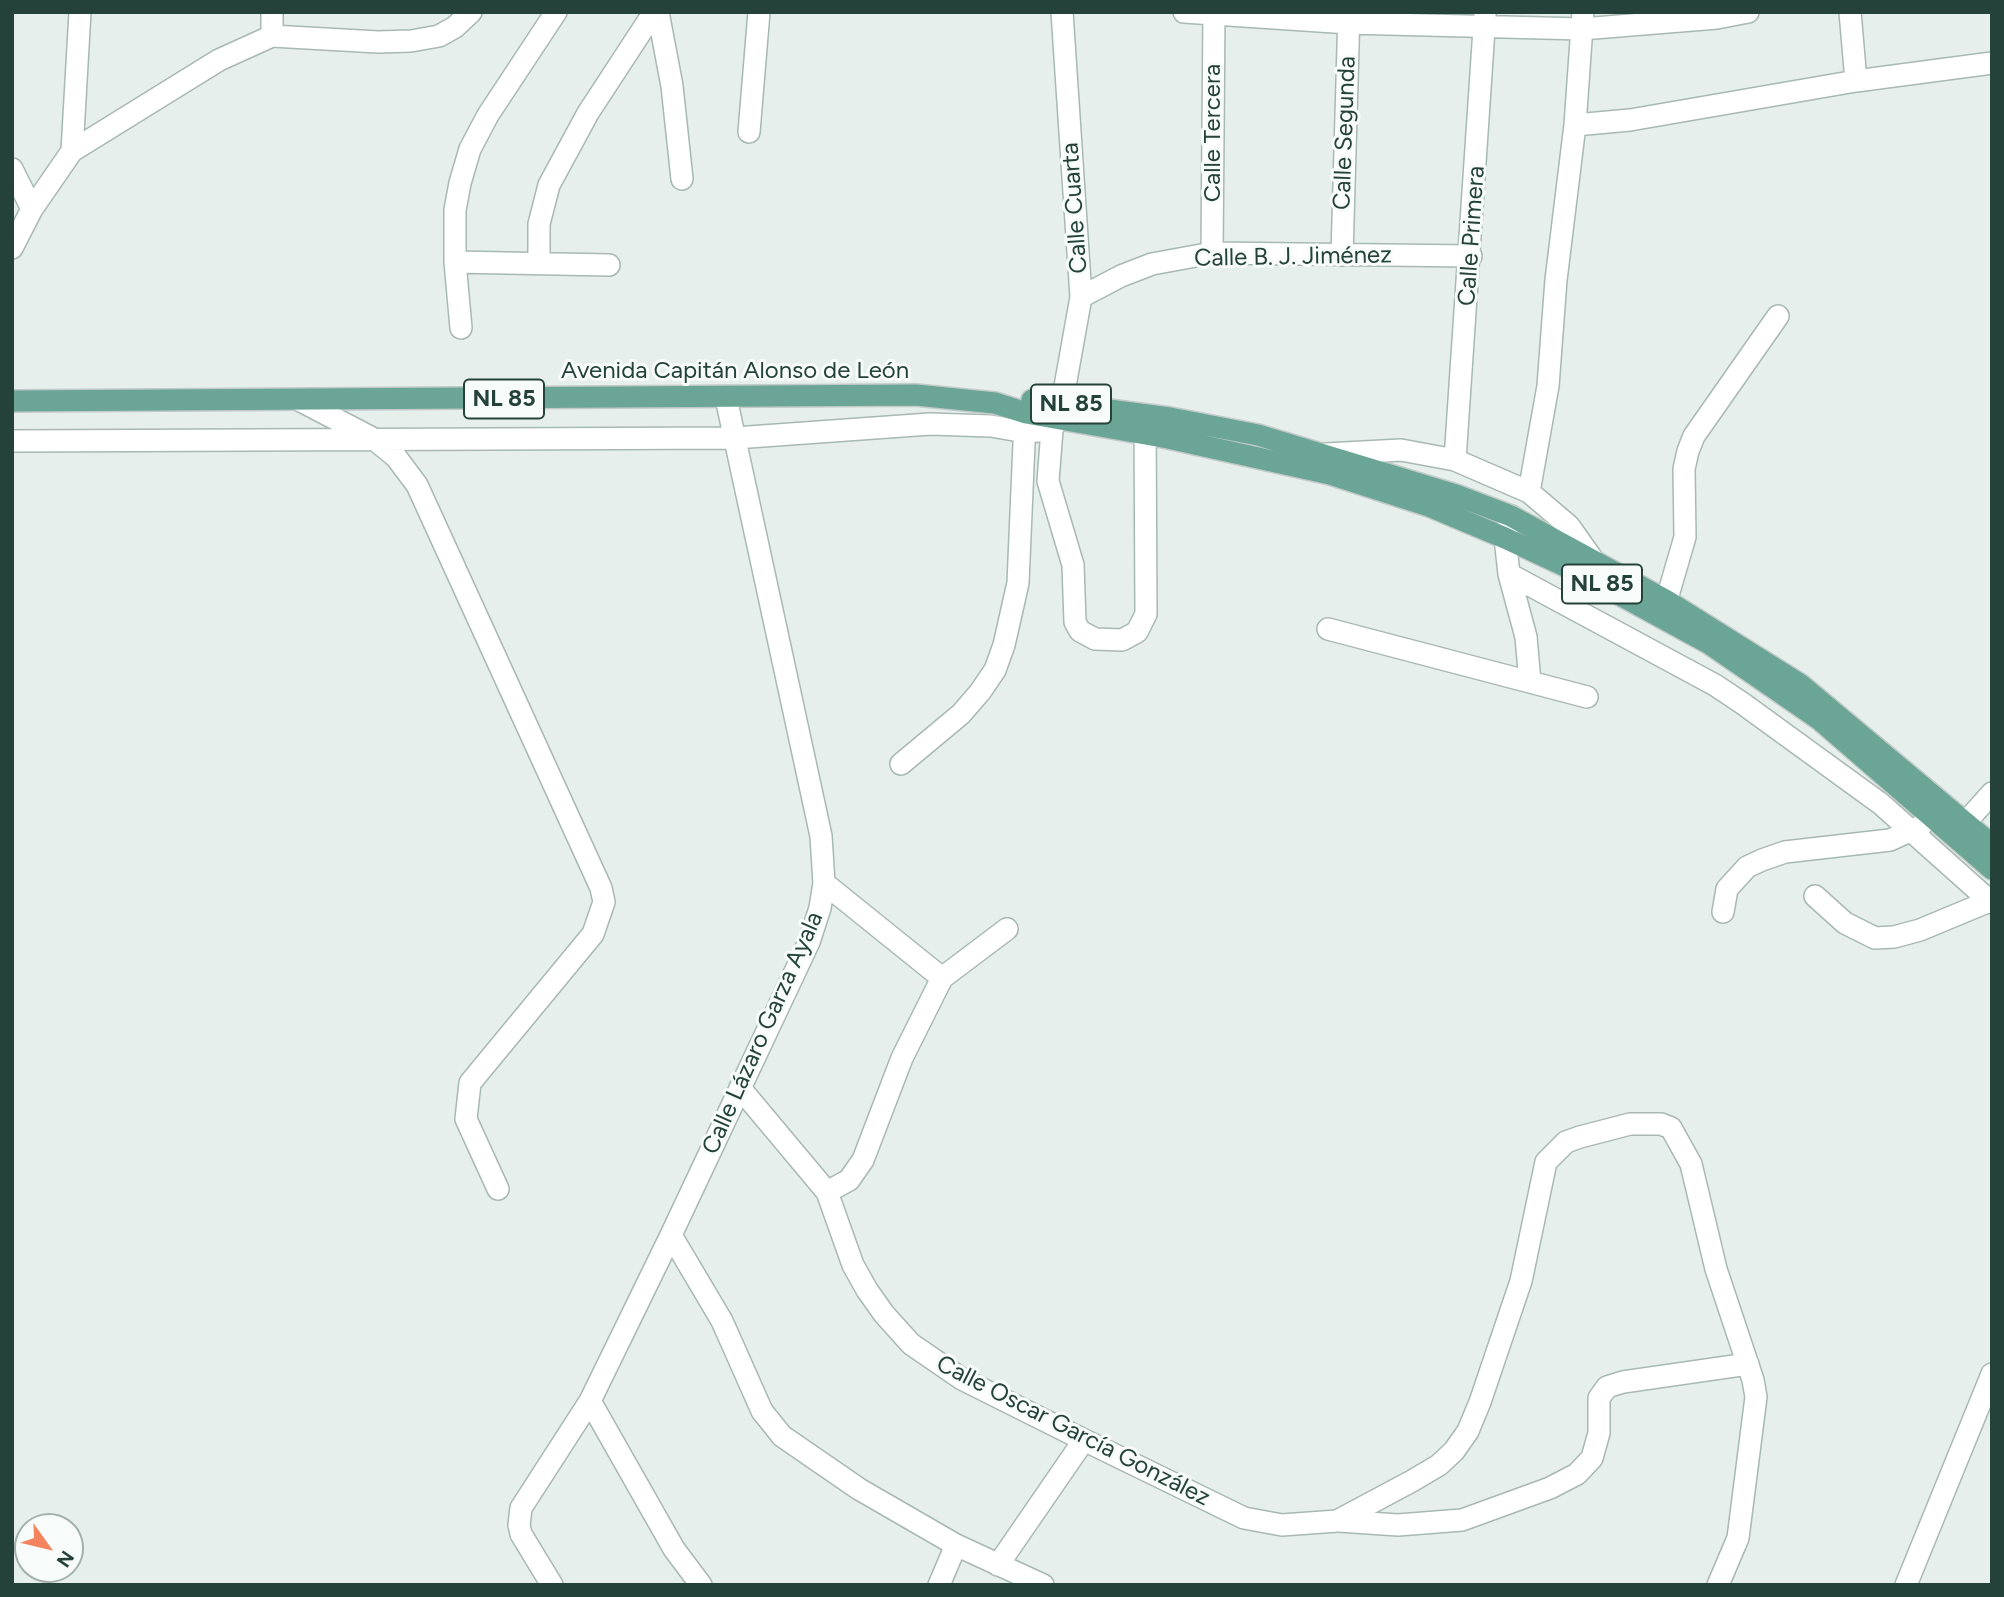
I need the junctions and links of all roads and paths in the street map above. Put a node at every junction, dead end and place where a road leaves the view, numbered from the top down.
1 (80, 12) edge
2 (272, 12) edge
3 (471, 12) edge
4 (555, 12) edge
5 (656, 12) edge
6 (759, 12) edge
7 (1062, 12) edge
8 (1184, 12) edge
9 (1748, 12) edge
10 (1850, 12) edge
11 (1214, 13) edge
12 (1349, 18) edge
13 (1485, 20) edge
14 (1583, 20) edge
15 (272, 36) junction
16 (1992, 63) edge
17 (1856, 81) junction
18 (1575, 125) junction
19 (749, 132) dead end
20 (72, 151) junction
21 (12, 169) edge
22 (682, 179) dead end
23 (32, 209) junction
24 (12, 248) edge
25 (1212, 253) junction
26 (1342, 255) junction
27 (1471, 256) junction
28 (455, 262) junction
29 (539, 262) junction
30 (609, 265) dead end
31 (1081, 297) junction
32 (1778, 316) dead end
33 (461, 328) dead end
34 (726, 398) junction
35 (12, 401) edge
36 (301, 401) junction
37 (1026, 415) junction
38 (1058, 417) junction
39 (1145, 425) junction
40 (734, 438) junction
41 (374, 439) junction
42 (12, 440) edge
43 (1326, 454) junction
44 (1455, 460) junction
45 (1529, 492) junction
46 (1511, 516) junction
47 (1505, 538) junction
48 (1591, 557) junction
49 (1509, 574) junction
50 (1665, 609) junction
51 (1328, 629) dead end
52 (1530, 682) junction
53 (1587, 697) dead end
54 (901, 764) dead end
55 (1992, 793) edge
56 (1933, 817) junction
57 (1966, 822) junction
58 (1911, 833) junction
59 (1992, 845) edge
60 (1992, 869) edge
61 (824, 883) junction
62 (1815, 896) dead end
63 (1991, 901) edge
64 (1723, 912) dead end
65 (1007, 929) dead end
66 (942, 978) junction
67 (740, 1088) junction
68 (498, 1189) dead end
69 (827, 1192) junction
70 (671, 1235) junction
71 (1748, 1364) junction
72 (1992, 1374) edge
73 (590, 1401) junction
74 (1084, 1440) junction
75 (1337, 1521) junction
76 (956, 1545) junction
77 (998, 1565) junction
78 (552, 1585) edge
79 (701, 1585) edge
80 (939, 1585) edge
81 (1043, 1585) edge
82 (1718, 1585) edge
83 (1906, 1585) edge

1 - 20 street
2 - 15 street
3 - 15 street
4 - 28 street
5 - 22 street
5 - 29 street
6 - 19 street
7 - 31 street, Calle Cuarta
8 - 11 street
9 - 14 street
10 - 17 street
11 - 12 street
11 - 25 street, Calle Tercera
12 - 13 street
12 - 26 street, Calle Segunda
13 - 14 street
13 - 27 street, Calle Primera
14 - 18 street
15 - 20 street
16 - 17 street
17 - 18 street
18 - 45 street
20 - 23 street
21 - 23 street
23 - 24 street
25 - 26 street, Calle B. J. Jiménez
25 - 31 street, Calle B. J. Jiménez
26 - 27 street, Calle B. J. Jiménez
27 - 44 street, Calle Primera
28 - 29 street
28 - 33 street
29 - 30 street
31 - 38 street, Calle Cuarta
32 - 50 street
34 - 36 main road, Avenida Capitán Alonso de León / NL 85
34 - 37 main road, Avenida Capitán Alonso de León / NL 85
34 - 40 street, Calle Lázaro Garza Ayala
35 - 36 main road, Avenida Capitán Alonso de León / NL 85
36 - 41 street
37 - 38 main road, Avenida Capitán Alonso de León / NL 85
37 - 40 street
37 - 54 street
38 - 39 main road, Avenida Capitán Alonso de León / NL 85
38 - 39 street, Calle Cuarta
39 - 43 main road, Avenida Capitán Alonso de León / NL 85
39 - 47 main road, Avenida Capitán Alonso de León / NL 85
40 - 41 street
40 - 61 street, Calle Lázaro Garza Ayala
41 - 42 street
41 - 68 street
43 - 44 street
43 - 46 main road, Avenida Capitán Alonso de León / NL 85
44 - 45 street
45 - 48 street
46 - 47 street
46 - 48 main road, Avenida Capitán Alonso de León / NL 85
47 - 49 street
47 - 50 main road, Avenida Capitán Alonso de León / NL 85
48 - 50 main road, Avenida Capitán Alonso de León / NL 85
49 - 52 street
49 - 58 street
50 - 56 main road, Avenida Capitán Alonso de León / NL 85
50 - 57 main road, Avenida Capitán Alonso de León / NL 85
51 - 52 street
52 - 53 street
55 - 57 street
56 - 58 street
56 - 60 main road, Avenida Capitán Alonso de León / NL 85
57 - 59 main road, Avenida Capitán Alonso de León / NL 85
58 - 63 street
58 - 64 street
61 - 66 street
61 - 67 street, Calle Lázaro Garza Ayala
62 - 63 street
65 - 66 street
66 - 69 street
67 - 69 street, Calle Oscar García González
67 - 70 street, Calle Lázaro Garza Ayala
69 - 74 street, Calle Oscar García González
70 - 73 street, Calle Lázaro Garza Ayala
70 - 76 street
71 - 75 street, Calle Oscar García González
71 - 75 street, Calle Oscar García González
71 - 82 street
72 - 83 street
73 - 78 street, Calle Lázaro Garza Ayala
73 - 79 street
74 - 75 street, Calle Oscar García González
74 - 77 street
76 - 77 street
76 - 80 street
77 - 81 street

